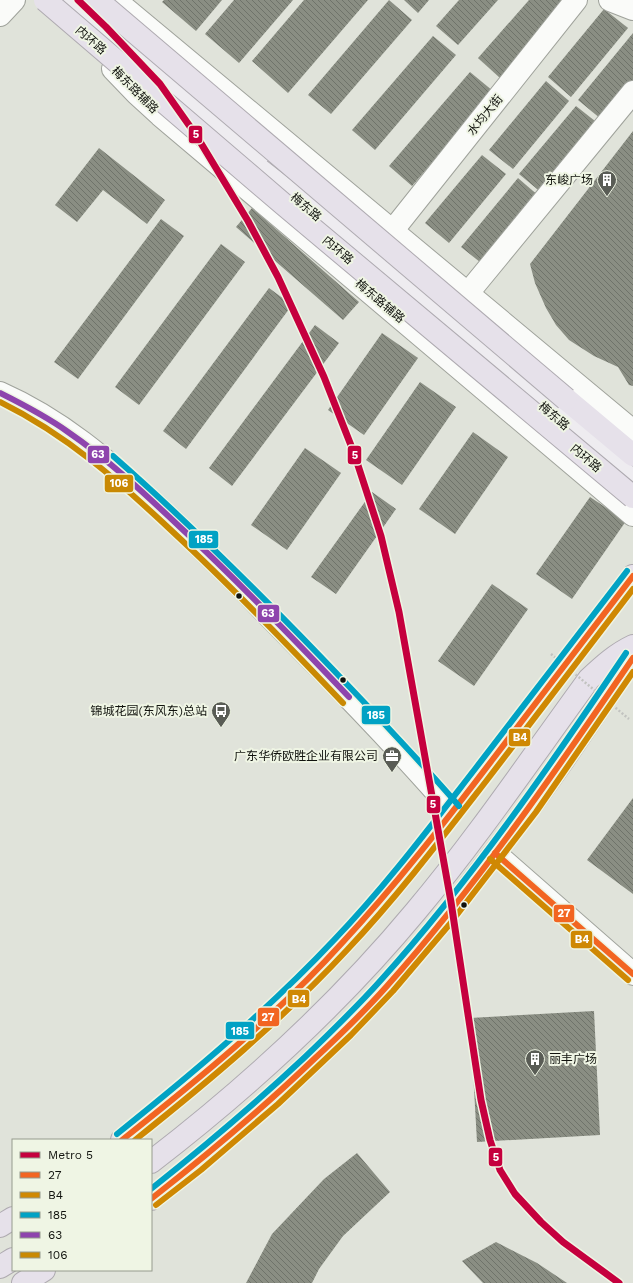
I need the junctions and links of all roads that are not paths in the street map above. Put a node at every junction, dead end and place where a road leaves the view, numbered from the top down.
1 (14, 0) edge
2 (45, 0) edge
3 (50, 0) edge
4 (68, 0) edge
5 (97, 0) edge
6 (115, 0) edge
7 (576, 0) edge
8 (610, 0) edge
9 (633, 9) edge
10 (0, 15) edge
11 (84, 29) junction
12 (213, 82) junction
13 (633, 92) edge
14 (195, 104) junction
15 (393, 230) junction
16 (468, 293) junction
17 (0, 393) edge
18 (566, 399) junction
19 (633, 431) edge
20 (633, 446) edge
21 (633, 455) edge
22 (633, 460) edge
23 (633, 481) edge
24 (633, 497) edge
25 (633, 515) edge
26 (633, 576) edge
27 (633, 646) edge
28 (633, 658) edge
29 (453, 811) junction
30 (495, 852) junction
31 (633, 974) edge
32 (123, 1139) edge
33 (152, 1161) edge
34 (152, 1198) edge
35 (12, 1219) edge
36 (0, 1226) edge
37 (12, 1260) edge
38 (0, 1267) edge
39 (42, 1271) edge
40 (23, 1283) edge

1 - 10 street
2 - 24 highway, 内环路, bridge
3 - 11 main road, 梅东路
4 - 14 main road, 梅东路
5 - 18 highway, bridge
6 - 12 street
7 - 15 street, 水均大街
8 - 9 street
11 - 23 main road, 梅东路
11 - 25 street, 梅东路辅路
12 - 14 street
12 - 15 street
13 - 16 street
14 - 22 main road, 梅东路
15 - 16 street
16 - 19 street
17 - 29 street
18 - 20 highway
18 - 21 highway
26 - 29 highway
27 - 33 highway
28 - 30 highway
29 - 32 highway
30 - 31 street
30 - 34 highway
35 - 36 highway
37 - 38 highway
39 - 40 highway

